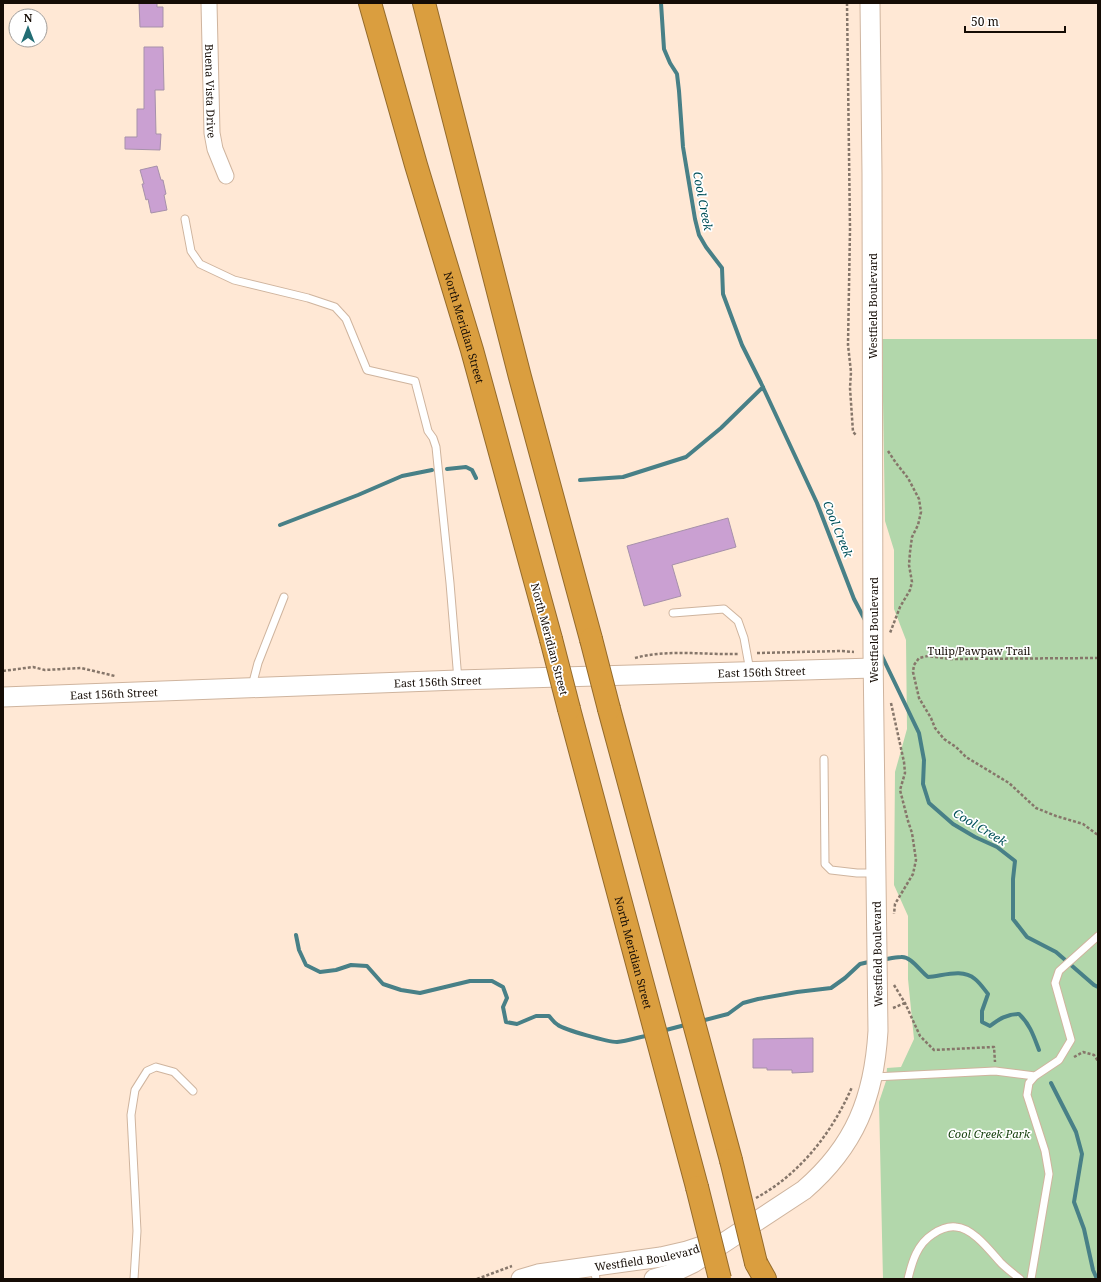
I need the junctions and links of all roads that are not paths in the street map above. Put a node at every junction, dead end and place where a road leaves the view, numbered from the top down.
1 (209, 3) edge
2 (356, 3) edge
3 (370, 3) edge
4 (426, 3) edge
5 (870, 3) edge
6 (416, 165) junction
7 (226, 176) dead end
8 (185, 219) dead end
9 (284, 597) dead end
10 (673, 613) dead end
11 (873, 660) junction
12 (750, 671) junction
13 (458, 680) junction
14 (251, 688) junction
15 (3, 697) edge
16 (824, 759) dead end
17 (876, 873) junction
18 (1098, 936) edge
19 (1035, 1076) junction
20 (872, 1077) junction
21 (193, 1091) dead end
22 (767, 1214) junction
23 (517, 1272) edge
24 (595, 1273) edge
25 (760, 1274) edge
26 (134, 1279) edge
27 (654, 1279) edge
28 (720, 1279) edge
29 (908, 1279) edge
30 (1020, 1279) edge
31 (1031, 1279) edge

1 - 7 street, Buena Vista Drive
2 - 6 highway
3 - 6 highway, North Meridian Street
4 - 25 highway, bridge
5 - 11 street, Westfield Boulevard
6 - 28 highway, North Meridian Street, bridge
8 - 13 lane
9 - 14 lane
10 - 12 lane
11 - 12 street, East 156th Street
11 - 17 street, Westfield Boulevard
12 - 13 street, East 156th Street
13 - 14 street, East 156th Street
14 - 15 street, East 156th Street
16 - 17 lane
17 - 20 street, Westfield Boulevard
18 - 19 lane
19 - 20 lane
19 - 31 lane
20 - 22 street, Westfield Boulevard
21 - 26 lane
22 - 24 street, Westfield Boulevard
22 - 27 street, Westfield Boulevard
23 - 24 street, Westfield Boulevard
29 - 30 lane

